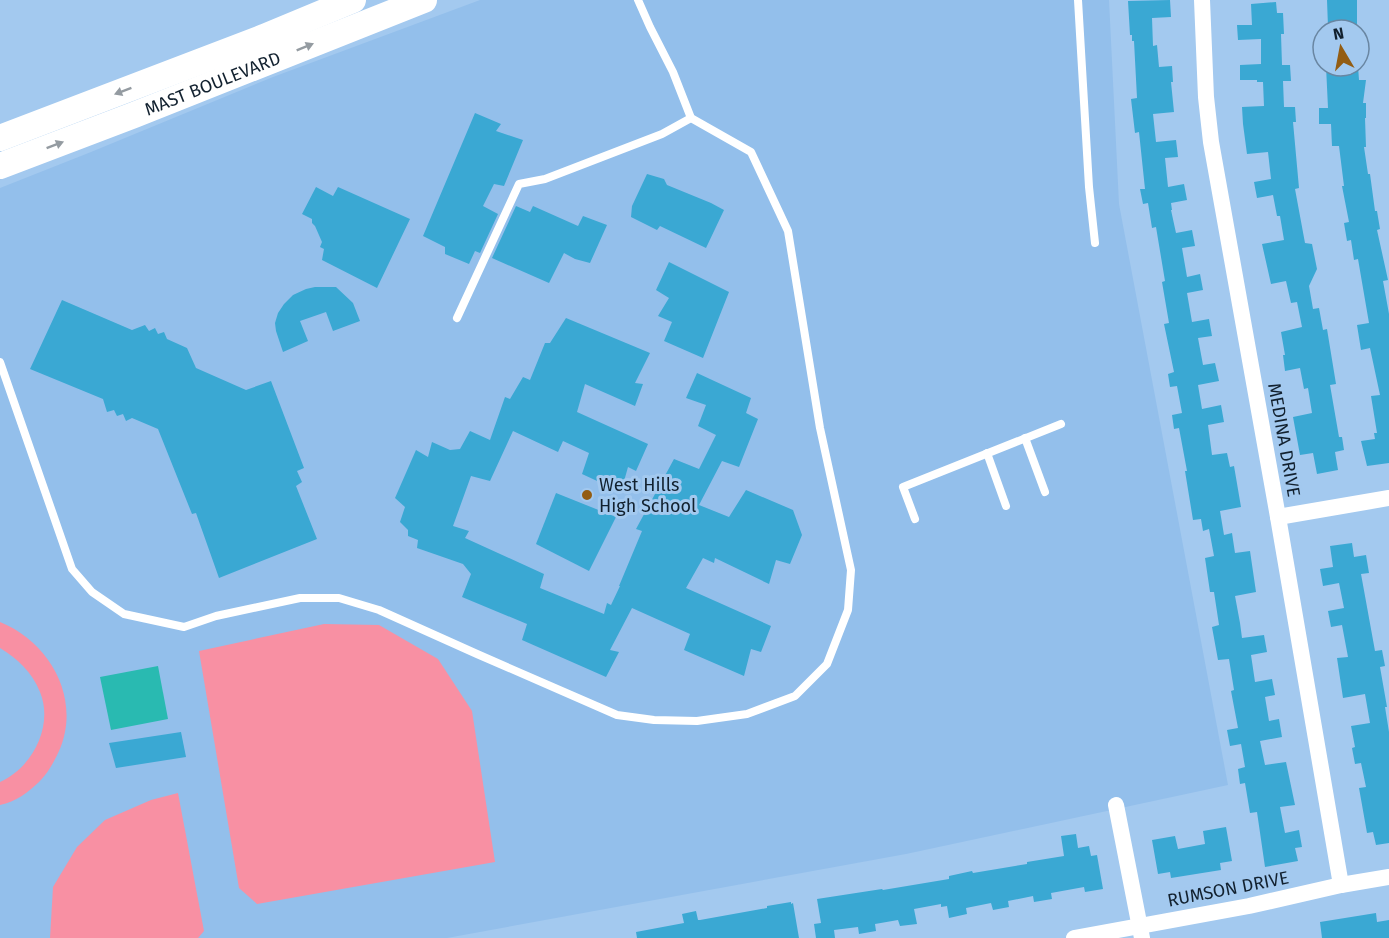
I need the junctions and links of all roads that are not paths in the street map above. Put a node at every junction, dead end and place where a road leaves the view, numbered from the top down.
1 (353, 0) edge
2 (424, 0) edge
3 (638, 0) edge
4 (1078, 0) edge
5 (1202, 0) edge
6 (264, 37) junction
7 (134, 115) junction
8 (691, 118) junction
9 (0, 138) edge
10 (0, 166) edge
11 (1095, 243) dead end
12 (457, 318) dead end
13 (0, 362) edge
14 (1061, 424) dead end
15 (1025, 438) junction
16 (987, 453) junction
17 (1045, 492) dead end
18 (1389, 498) edge
19 (1006, 506) dead end
20 (1278, 517) junction
21 (915, 519) dead end
22 (1116, 805) dead end
23 (1389, 877) edge
24 (1341, 885) junction
25 (1141, 932) edge
26 (1074, 938) edge

1 - 6 main road, MAST BOULEVARD
7 -> 2 main road, MAST BOULEVARD
3 - 8 lane
4 - 11 lane
5 - 20 street, MEDINA DRIVE
6 - 7 main road
6 -> 9 main road, MAST BOULEVARD
10 -> 7 main road, MAST BOULEVARD
8 - 12 lane
8 - 13 lane
14 - 15 lane
15 - 16 lane
15 - 17 lane
16 - 19 lane
16 - 21 lane
18 - 20 street
20 - 24 street, MEDINA DRIVE
22 - 25 street
23 - 24 street, RUMSON DRIVE
24 - 25 street, RUMSON DRIVE
25 - 26 street, RUMSON DRIVE

